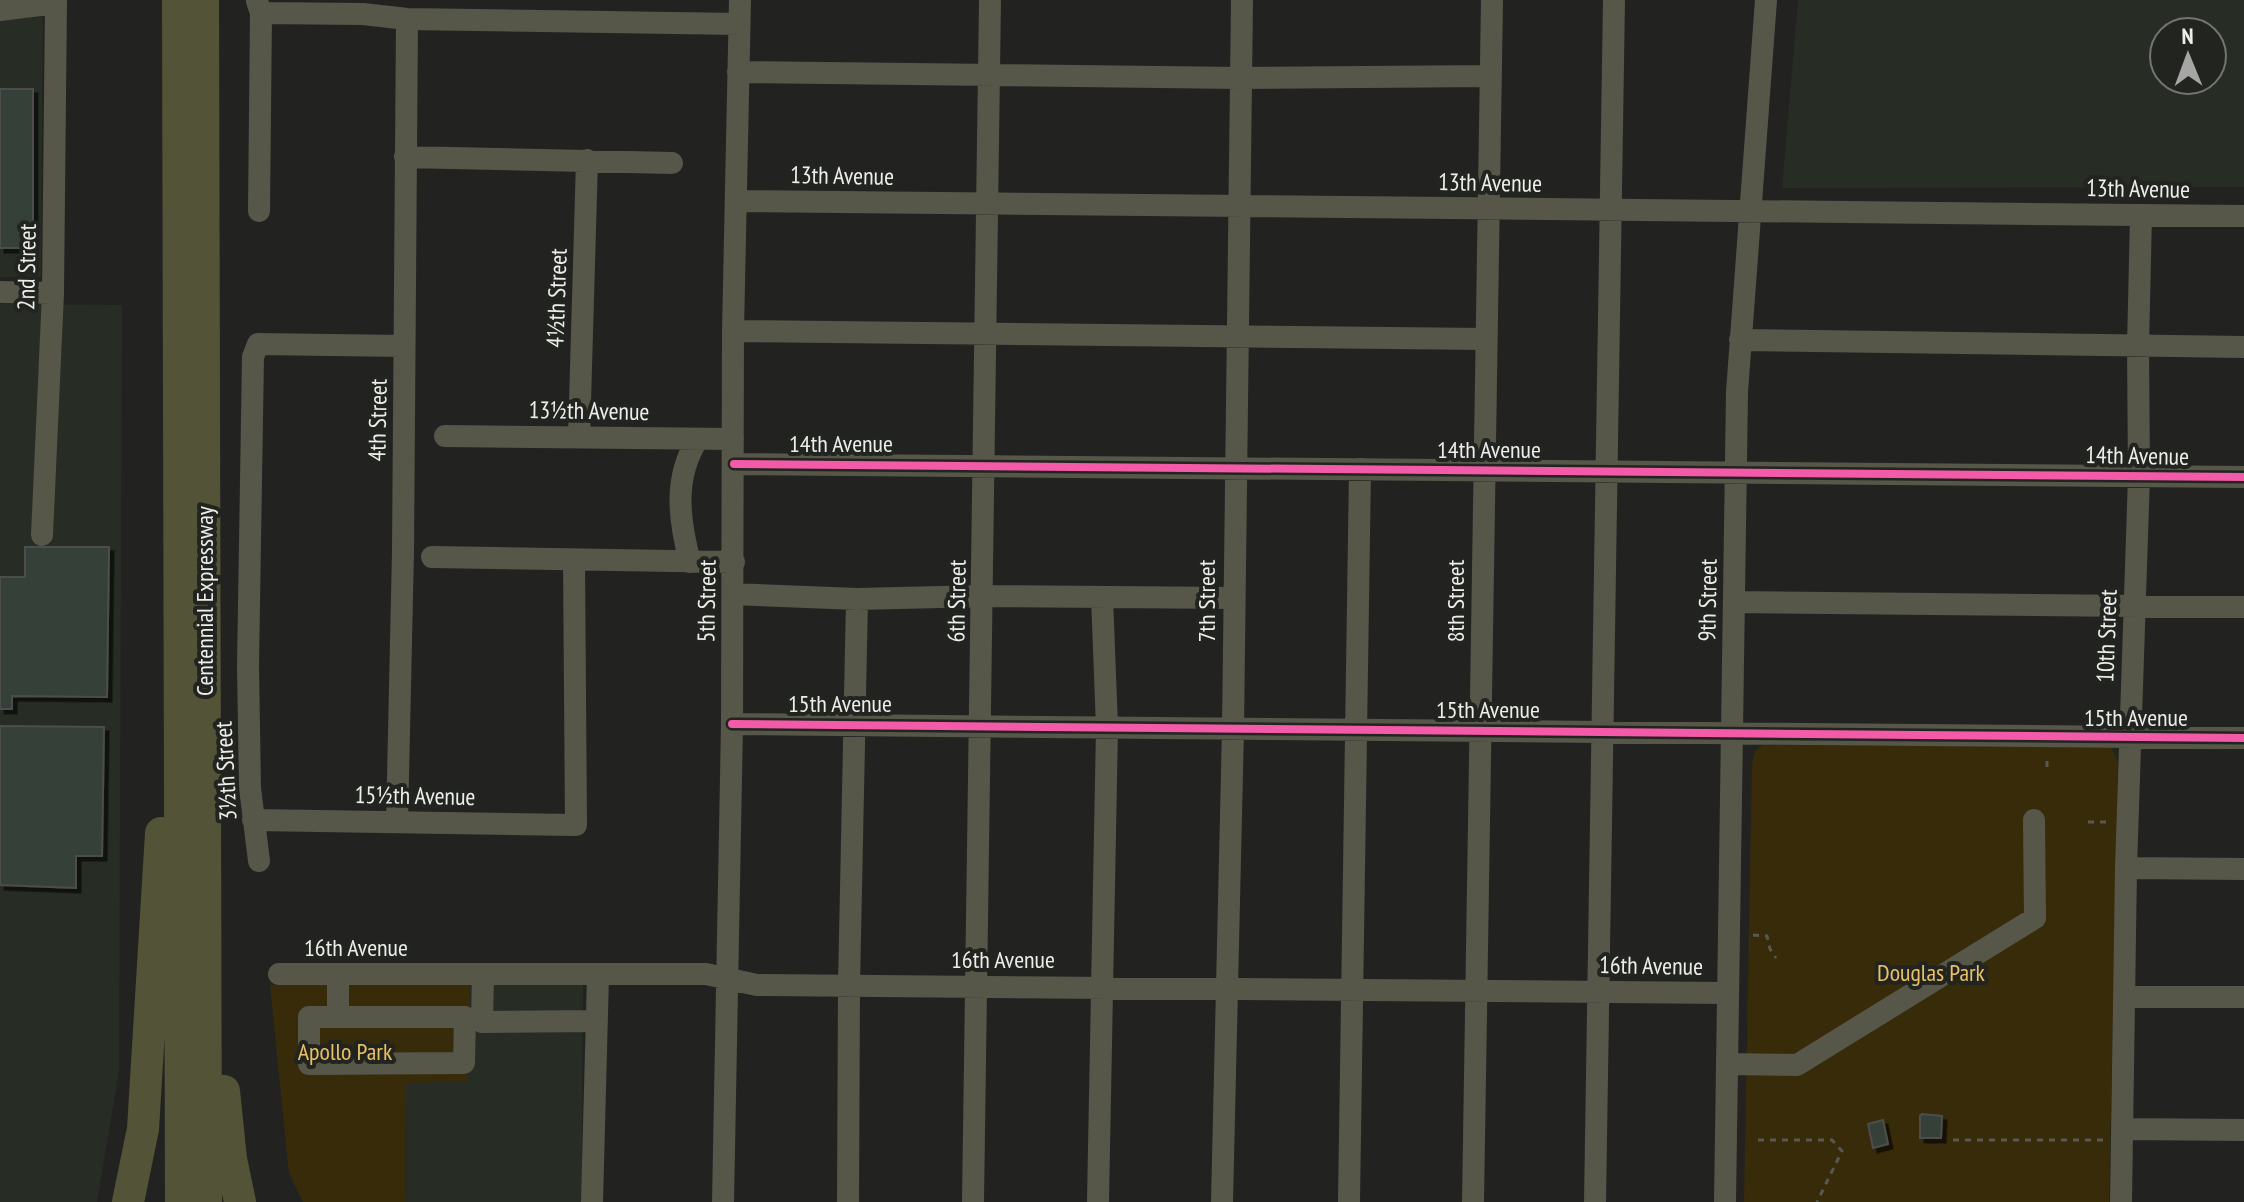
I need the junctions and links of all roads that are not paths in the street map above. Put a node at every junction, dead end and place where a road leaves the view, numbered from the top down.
1 (178, 0) edge
2 (203, 0) edge
3 (216, 0) edge
4 (740, 0) edge
5 (990, 0) edge
6 (1242, 0) edge
7 (1492, 0) edge
8 (1614, 0) edge
9 (1766, 0) edge
10 (56, 1) edge
11 (259, 7) edge
12 (364, 7) edge
13 (0, 10) edge
14 (407, 19) junction
15 (739, 24) junction
16 (738, 72) junction
17 (989, 75) junction
18 (1490, 76) junction
19 (1240, 78) junction
20 (204, 116) junction
21 (405, 157) junction
22 (587, 160) junction
23 (672, 163) dead end
24 (736, 201) junction
25 (987, 204) junction
26 (1238, 206) junction
27 (1489, 208) junction
28 (1611, 210) junction
29 (259, 211) dead end
30 (1751, 212) junction
31 (2141, 215) junction
32 (2244, 216) edge
33 (0, 292) edge
34 (53, 293) junction
35 (733, 331) junction
36 (985, 335) junction
37 (1237, 337) junction
38 (1486, 339) junction
39 (1740, 340) junction
40 (404, 346) junction
41 (2138, 347) junction
42 (2244, 347) edge
43 (445, 436) dead end
44 (579, 437) junction
45 (698, 439) junction
46 (733, 439) junction
47 (734, 464) junction
48 (984, 465) junction
49 (1235, 467) junction
50 (1360, 469) junction
51 (1606, 470) junction
52 (1483, 471) junction
53 (1736, 471) junction
54 (2139, 476) junction
55 (2244, 477) edge
56 (42, 535) dead end
57 (432, 557) dead end
58 (574, 561) junction
59 (690, 562) junction
60 (734, 562) junction
61 (733, 594) junction
62 (983, 596) junction
63 (1102, 597) junction
64 (1233, 598) junction
65 (857, 599) junction
66 (1734, 602) junction
67 (2244, 607) edge
68 (2133, 608) junction
69 (180, 635) junction
70 (732, 724) junction
71 (856, 724) junction
72 (981, 725) junction
73 (1107, 727) junction
74 (1233, 729) junction
75 (1354, 729) junction
76 (1481, 730) junction
77 (1602, 731) junction
78 (1732, 732) junction
79 (2244, 738) edge
80 (2131, 739) junction
81 (253, 820) junction
82 (2034, 820) dead end
83 (397, 822) junction
84 (259, 861) dead end
85 (2126, 868) junction
86 (2244, 869) edge
87 (206, 873) junction
88 (279, 974) dead end
89 (338, 974) junction
90 (483, 974) junction
91 (598, 976) junction
92 (726, 979) junction
93 (849, 985) junction
94 (975, 986) junction
95 (1102, 986) junction
96 (1226, 989) junction
97 (1351, 990) junction
98 (1476, 991) junction
99 (1600, 991) junction
100 (1728, 993) junction
101 (2126, 997) junction
102 (2244, 997) edge
103 (338, 1017) junction
104 (597, 1021) junction
105 (1727, 1064) junction
106 (2244, 1130) edge
107 (2115, 1134) junction
108 (128, 1202) edge
109 (181, 1202) edge
110 (206, 1202) edge
111 (240, 1202) edge
112 (592, 1202) edge
113 (723, 1202) edge
114 (848, 1202) edge
115 (973, 1202) edge
116 (1098, 1202) edge
117 (1222, 1202) edge
118 (1349, 1202) edge
119 (1473, 1202) edge
120 (1595, 1202) edge
121 (1725, 1202) edge
122 (2121, 1202) edge

1 - 69 highway, Centennial Expressway
2 - 20 highway, Centennial Expressway
3 - 20 highway
4 - 15 street, 5th Street
5 - 17 street, 6th Street
6 - 19 street, 7th Street
7 - 18 street, 8th Street
8 - 28 street
9 - 30 street, 9th Street
10 - 13 street
10 - 34 street, 2nd Street
11 - 12 street
11 - 29 street
12 - 14 street
14 - 15 street
14 - 21 street, 4th Street
15 - 16 street, 5th Street
16 - 17 street
16 - 24 street, 5th Street
17 - 19 street
17 - 25 street, 6th Street
18 - 19 street
18 - 27 street, 8th Street
19 - 26 street, 7th Street
20 - 87 highway, Centennial Expressway
21 - 22 street
21 - 40 street, 4th Street
22 - 23 street
22 - 44 street, 4½th Street
24 - 25 street, 13th Avenue
24 - 35 street, 5th Street
25 - 26 street, 13th Avenue
25 - 36 street, 6th Street
26 - 27 street, 13th Avenue
26 - 37 street, 7th Street
27 - 28 street, 13th Avenue
27 - 38 street, 8th Street
28 - 30 street, 13th Avenue
28 - 51 street
30 - 31 street, 13th Avenue
30 - 39 street, 9th Street
31 - 32 street, 13th Avenue
31 - 41 street, 10th Street
33 - 34 street
34 - 56 street, 2nd Street
35 - 36 street
35 - 46 street, 5th Street
36 - 37 street
36 - 48 street, 6th Street
37 - 38 street
37 - 49 street, 7th Street
38 - 52 street, 8th Street
39 - 41 street
39 - 53 street, 9th Street
40 - 81 street, 3½th Street
40 - 83 street, 4th Street
41 - 42 street
41 - 54 street, 10th Street
43 - 44 street, 13½th Avenue
44 - 45 street, 13½th Avenue
45 - 46 street, 13½th Avenue
45 - 59 street
46 - 47 street, 5th Street
47 - 48 street, 14th Avenue
47 - 60 street, 5th Street
48 - 49 street, 14th Avenue
48 - 62 street, 6th Street
49 - 50 street, 14th Avenue
49 - 64 street, 7th Street
50 - 52 street, 14th Avenue
50 - 75 street
51 - 52 street, 14th Avenue
51 - 53 street, 14th Avenue
51 - 77 street
52 - 76 street, 8th Street
53 - 54 street, 14th Avenue
53 - 66 street, 9th Street
54 - 55 street, 14th Avenue
54 - 68 street, 10th Street
57 - 58 street
58 - 59 street
58 - 83 street, 15½th Avenue
59 - 60 street
60 - 61 street, 5th Street
61 - 65 street
61 - 70 street, 5th Street
62 - 63 street
62 - 65 street
62 - 72 street, 6th Street
63 - 64 street
63 - 73 street
64 - 74 street, 7th Street
65 - 71 street
66 - 68 street
66 - 78 street, 9th Street
67 - 68 street
68 - 80 street, 10th Street
69 - 108 highway
69 - 109 highway, Centennial Expressway
70 - 71 street, 15th Avenue
70 - 92 street, 5th Street
71 - 72 street, 15th Avenue
71 - 93 street
72 - 73 street, 15th Avenue
72 - 94 street, 6th Street
73 - 74 street, 15th Avenue
73 - 95 street
74 - 75 street, 15th Avenue
74 - 96 street, 7th Street
75 - 76 street, 15th Avenue
75 - 97 street
76 - 77 street, 15th Avenue
76 - 98 street, 8th Street
77 - 78 street, 15th Avenue
77 - 99 street
78 - 80 street, 15th Avenue
78 - 100 street, 9th Street
79 - 80 street, 15th Avenue
80 - 85 street, 10th Street
81 - 83 street, 15½th Avenue
81 - 84 street, 3½th Street
82 - 105 street
85 - 86 street
85 - 101 street, 10th Street
87 - 110 highway, Centennial Expressway
87 - 111 highway
88 - 89 street, 16th Avenue
89 - 90 street, 16th Avenue
89 - 103 street
90 - 91 street, 16th Avenue
90 - 104 street
91 - 92 street, 16th Avenue
91 - 104 street
92 - 93 street, 16th Avenue
92 - 113 street, 5th Street
93 - 94 street, 16th Avenue
93 - 114 street
94 - 95 street, 16th Avenue
94 - 115 street, 6th Street
95 - 96 street, 16th Avenue
95 - 116 street
96 - 97 street, 16th Avenue
96 - 117 street, 7th Street
97 - 98 street, 16th Avenue
97 - 118 street
98 - 99 street, 16th Avenue
98 - 119 street, 8th Street
99 - 100 street, 16th Avenue
99 - 120 street
100 - 105 street, 9th Street
101 - 102 street
101 - 107 street, 10th Street
103 - 103 street
104 - 112 street
105 - 121 street, 9th Street
106 - 107 street
107 - 122 street, 10th Street

